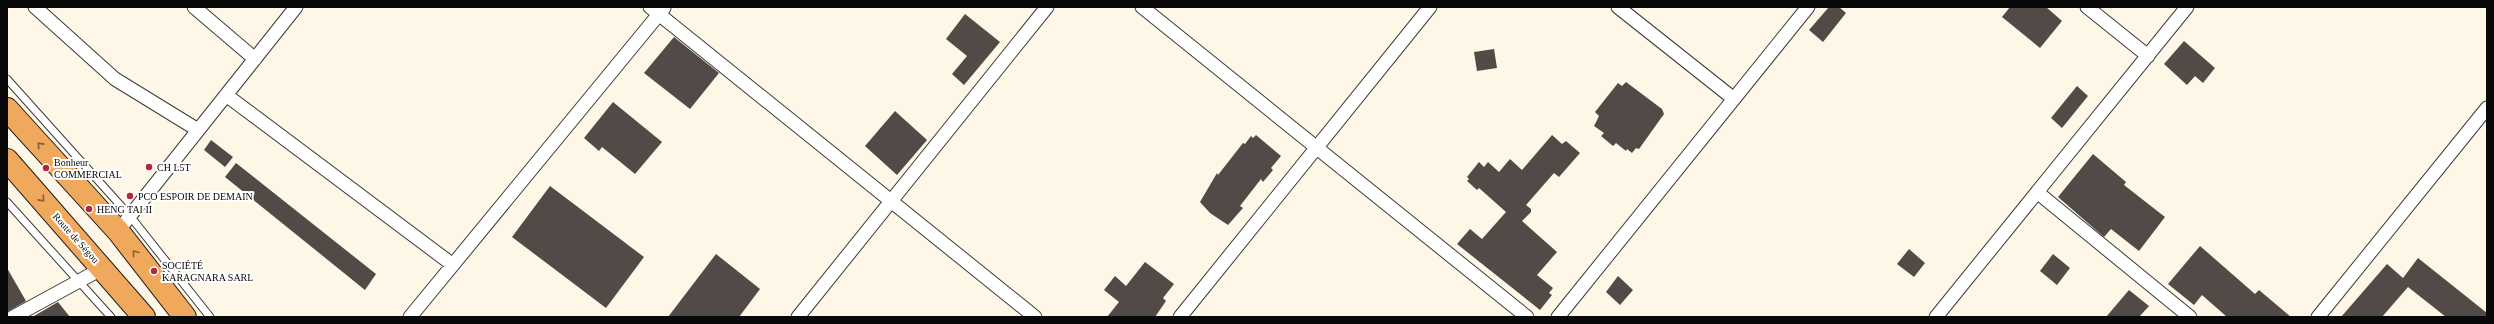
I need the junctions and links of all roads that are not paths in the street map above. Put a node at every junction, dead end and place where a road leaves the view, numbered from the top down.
1 (35, 7) edge
2 (194, 7) edge
3 (296, 7) edge
4 (1047, 7) edge
5 (1142, 7) edge
6 (1430, 7) edge
7 (1618, 7) edge
8 (1808, 7) edge
9 (2087, 7) edge
10 (2188, 7) edge
11 (658, 9) edge
12 (2148, 56) junction
13 (255, 59) junction
14 (7, 80) edge
15 (226, 95) junction
16 (1734, 99) junction
17 (2487, 108) edge
18 (7, 109) edge
19 (198, 130) junction
20 (1316, 147) junction
21 (7, 160) edge
22 (2037, 192) junction
23 (891, 201) junction
24 (7, 202) edge
25 (124, 224) junction
26 (453, 265) junction
27 (103, 268) junction
28 (81, 282) junction
29 (13, 317) edge
30 (111, 317) edge
31 (144, 317) edge
32 (185, 317) edge
33 (210, 317) edge
34 (410, 317) edge
35 (798, 317) edge
36 (1035, 317) edge
37 (1180, 317) edge
38 (1527, 317) edge
39 (1558, 317) edge
40 (1936, 317) edge
41 (2190, 317) edge
42 (2318, 317) edge

1 - 19 street
2 - 13 street
3 - 13 street
4 - 23 street
5 - 20 street
6 - 20 street
7 - 16 street
8 - 16 street
9 - 12 street
10 - 12 street
11 - 23 street
11 - 26 street
12 - 22 street
13 - 15 street
14 - 25 lane
15 - 19 street
15 - 26 street
16 - 39 street
17 - 42 street
25 -> 18 highway
19 - 25 street
20 - 37 street
20 - 38 street
21 -> 27 highway, Route de Ségou
22 - 40 street
22 - 41 street
23 - 35 street
23 - 36 street
24 - 28 lane
32 -> 25 highway
25 - 33 lane
26 - 34 street
27 - 28 street
27 - 31 highway, Route de Ségou
28 - 29 street
28 - 30 lane

